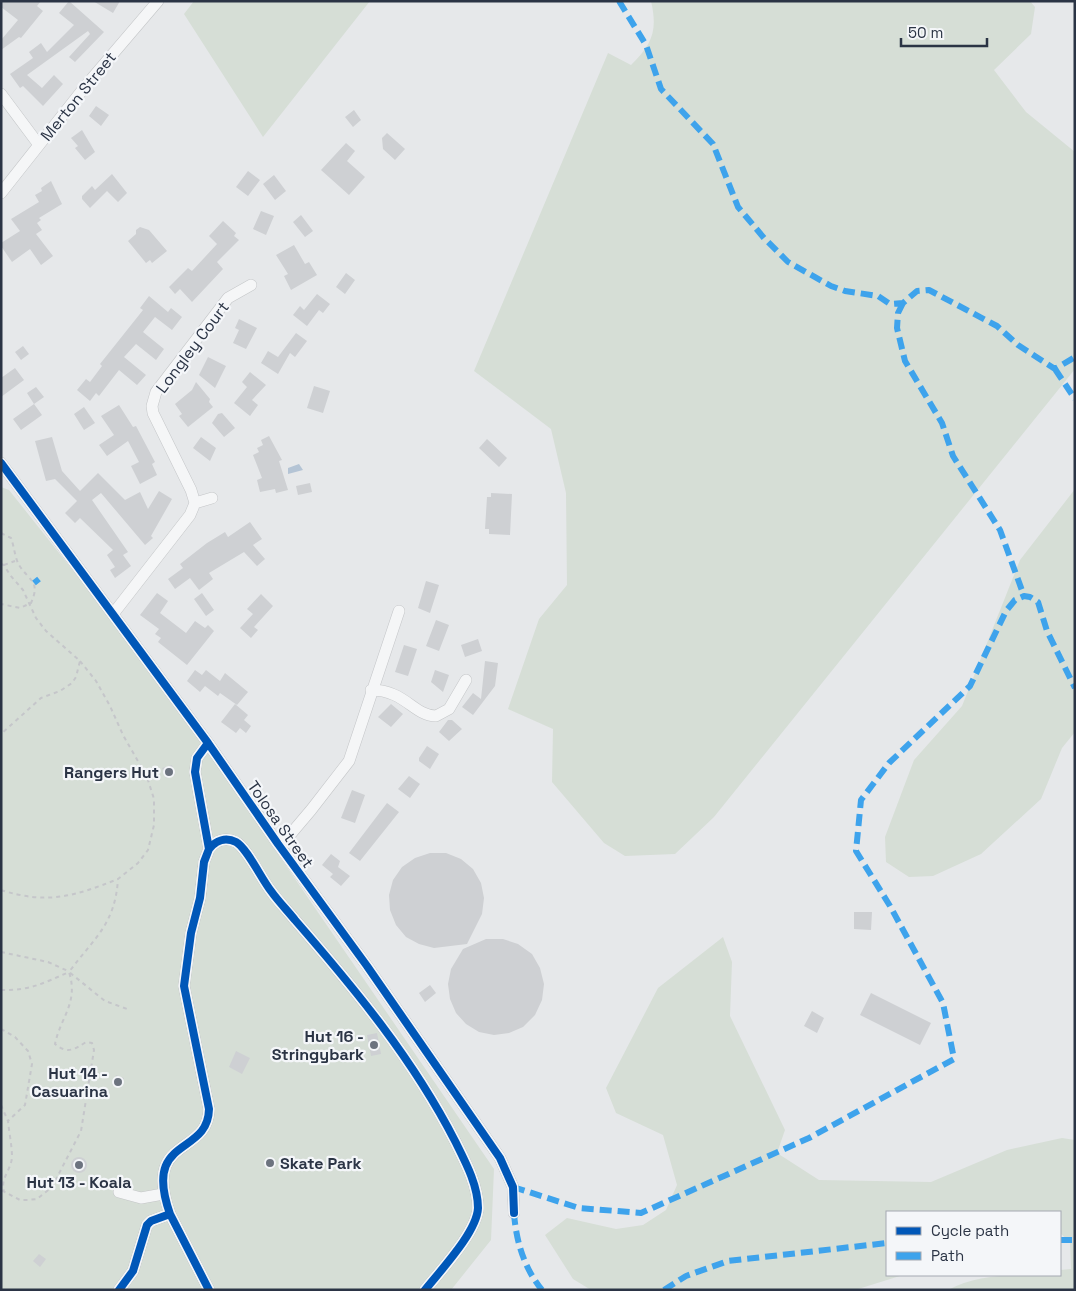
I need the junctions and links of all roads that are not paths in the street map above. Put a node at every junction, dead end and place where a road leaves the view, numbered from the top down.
1 (158, 1) edge
2 (1, 94) edge
3 (39, 145) junction
4 (1, 193) edge
5 (251, 285) dead end
6 (1, 463) edge
7 (212, 498) dead end
8 (195, 503) junction
9 (399, 611) dead end
10 (113, 614) junction
11 (466, 680) dead end
12 (371, 690) junction
13 (208, 743) junction
14 (278, 844) junction
15 (209, 849) junction
16 (120, 1192) dead end
17 (163, 1194) junction
18 (514, 1213) dead end
19 (170, 1214) junction
20 (119, 1290) edge
21 (209, 1290) edge
22 (425, 1290) edge

1 - 3 street, Merton Street
2 - 3 street
3 - 4 street, Merton Street
5 - 8 street, Longley Court
6 - 10 street, Tolosa Street
7 - 8 street
8 - 10 street
9 - 12 street, Tolosa Street
10 - 13 street, Tolosa Street
11 - 12 street
12 - 14 street, Tolosa Street
13 - 14 street, Tolosa Street
13 - 15 street
14 - 18 street, Tolosa Street
15 - 17 street
15 - 22 street
16 - 17 street
17 - 19 street
19 - 20 street
19 - 21 street

